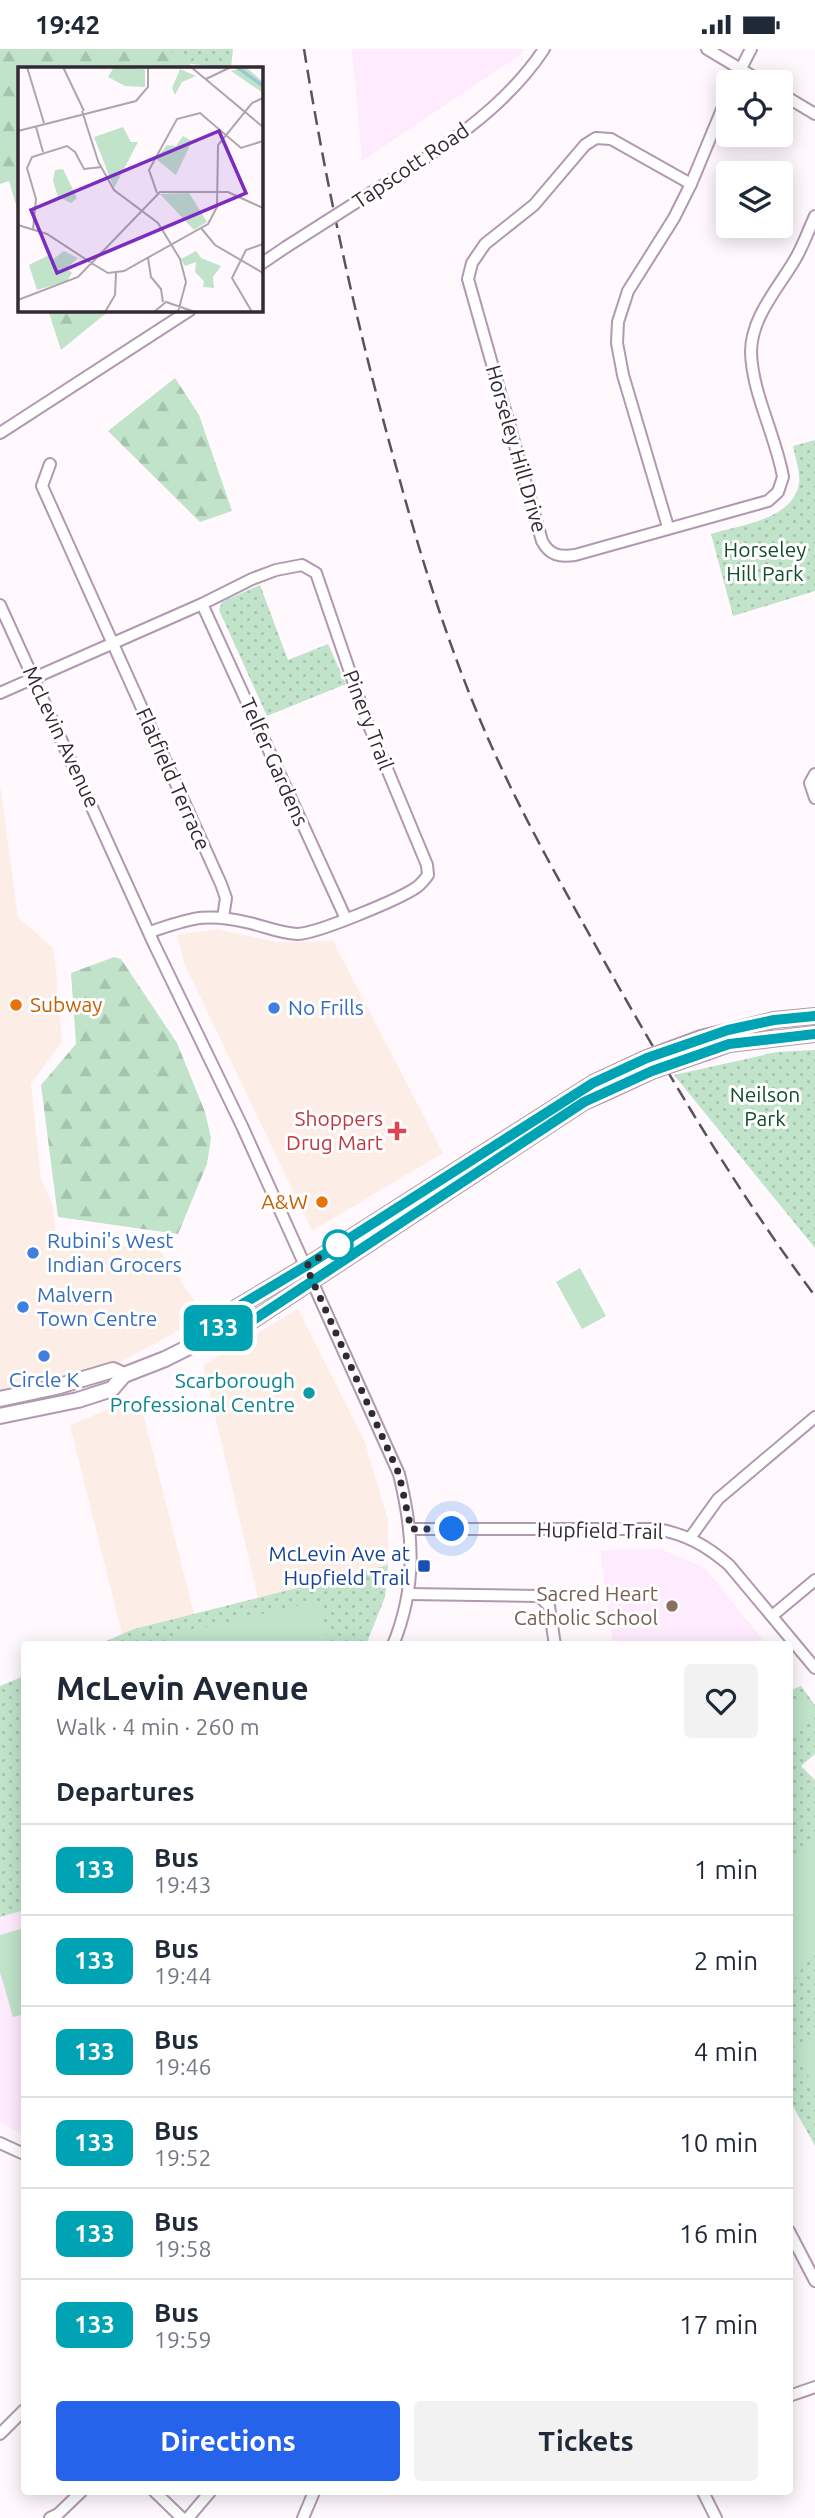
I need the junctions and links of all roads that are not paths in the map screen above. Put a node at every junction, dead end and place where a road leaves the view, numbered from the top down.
1 (544, 49) edge
2 (707, 49) edge
3 (751, 49) edge
4 (740, 69) joint
5 (793, 101) edge
6 (815, 114) edge
7 (716, 124) edge
8 (691, 184) junction
9 (815, 216) edge
10 (262, 263) edge
11 (188, 311) edge
12 (0, 433) edge
13 (50, 464) dead end
14 (667, 527) junction
15 (202, 604) junction
16 (0, 605) edge
17 (112, 643) junction
18 (33, 677) junction
19 (0, 693) edge
20 (815, 774) edge
21 (815, 798) edge
22 (223, 918) junction
23 (346, 919) junction
24 (150, 932) junction
25 (815, 1016) edge
26 (815, 1034) edge
27 (704, 1045) junction
28 (596, 1089) junction
29 (306, 1266) junction
30 (312, 1281) junction
31 (216, 1331) junction
32 (124, 1375) junction
33 (24, 1395) junction
34 (0, 1399) edge
35 (28, 1411) junction
36 (0, 1416) edge
37 (815, 1417) edge
38 (411, 1529) junction
39 (690, 1538) junction
40 (815, 1580) edge
41 (408, 1594) junction
42 (772, 1616) junction
43 (394, 1641) edge
44 (554, 1641) edge
45 (793, 1641) edge
46 (793, 1641) edge
47 (815, 1668) edge
48 (0, 2143) edge
49 (21, 2153) edge
50 (793, 2236) edge
51 (809, 2256) edge
52 (815, 2281) edge
53 (815, 2387) edge
54 (793, 2395) edge
55 (21, 2413) edge
56 (0, 2434) edge
57 (78, 2495) edge
58 (158, 2495) edge
59 (207, 2495) edge
60 (313, 2495) edge
61 (704, 2495) edge
62 (50, 2518) edge
63 (182, 2518) edge
64 (188, 2518) edge
65 (303, 2518) edge
66 (716, 2518) edge

1 - 10 street, Tapscott Road, bridge
2 - 4 street
3 - 4 street
5 - 6 street
7 - 8 street
8 - 14 street
8 - 14 street, Horseley Hill Drive
9 - 14 street, Horseley Hill Drive
11 - 12 street
13 - 17 street, Flatfield Terrace
15 - 17 street, Pinery Trail
15 - 23 street, Telfer Gardens
15 - 23 street, Pinery Trail
16 - 18 street, McLevin Avenue
17 - 18 street, Pinery Trail
17 - 22 street, Flatfield Terrace
18 - 19 street, Pinery Trail
18 - 24 street, McLevin Avenue
20 - 21 street
22 - 23 street, Pinery Trail
22 - 24 street, Pinery Trail
24 - 29 street, McLevin Avenue
25 - 27 main road
26 - 27 main road
27 - 28 main road, bridge
28 - 29 main road
28 - 30 main road
29 - 30 street, McLevin Avenue
29 - 31 main road
30 - 31 main road
30 - 38 street, McLevin Avenue
31 - 32 main road
32 - 33 main road
32 - 35 main road
33 - 34 main road
33 - 35 main road
35 - 36 main road
37 - 39 street
38 - 39 street, Hupfield Trail
38 - 41 street, McLevin Avenue
39 - 42 street, Hupfield Trail
40 - 42 street
41 - 43 street, McLevin Avenue
41 - 44 street
42 - 45 street, Hupfield Trail
46 - 47 street, Hupfield Trail
48 - 49 street
50 - 51 street
51 - 52 street
53 - 54 street
55 - 56 street
57 - 62 street
58 - 63 street
59 - 64 street
60 - 65 street
61 - 66 street

